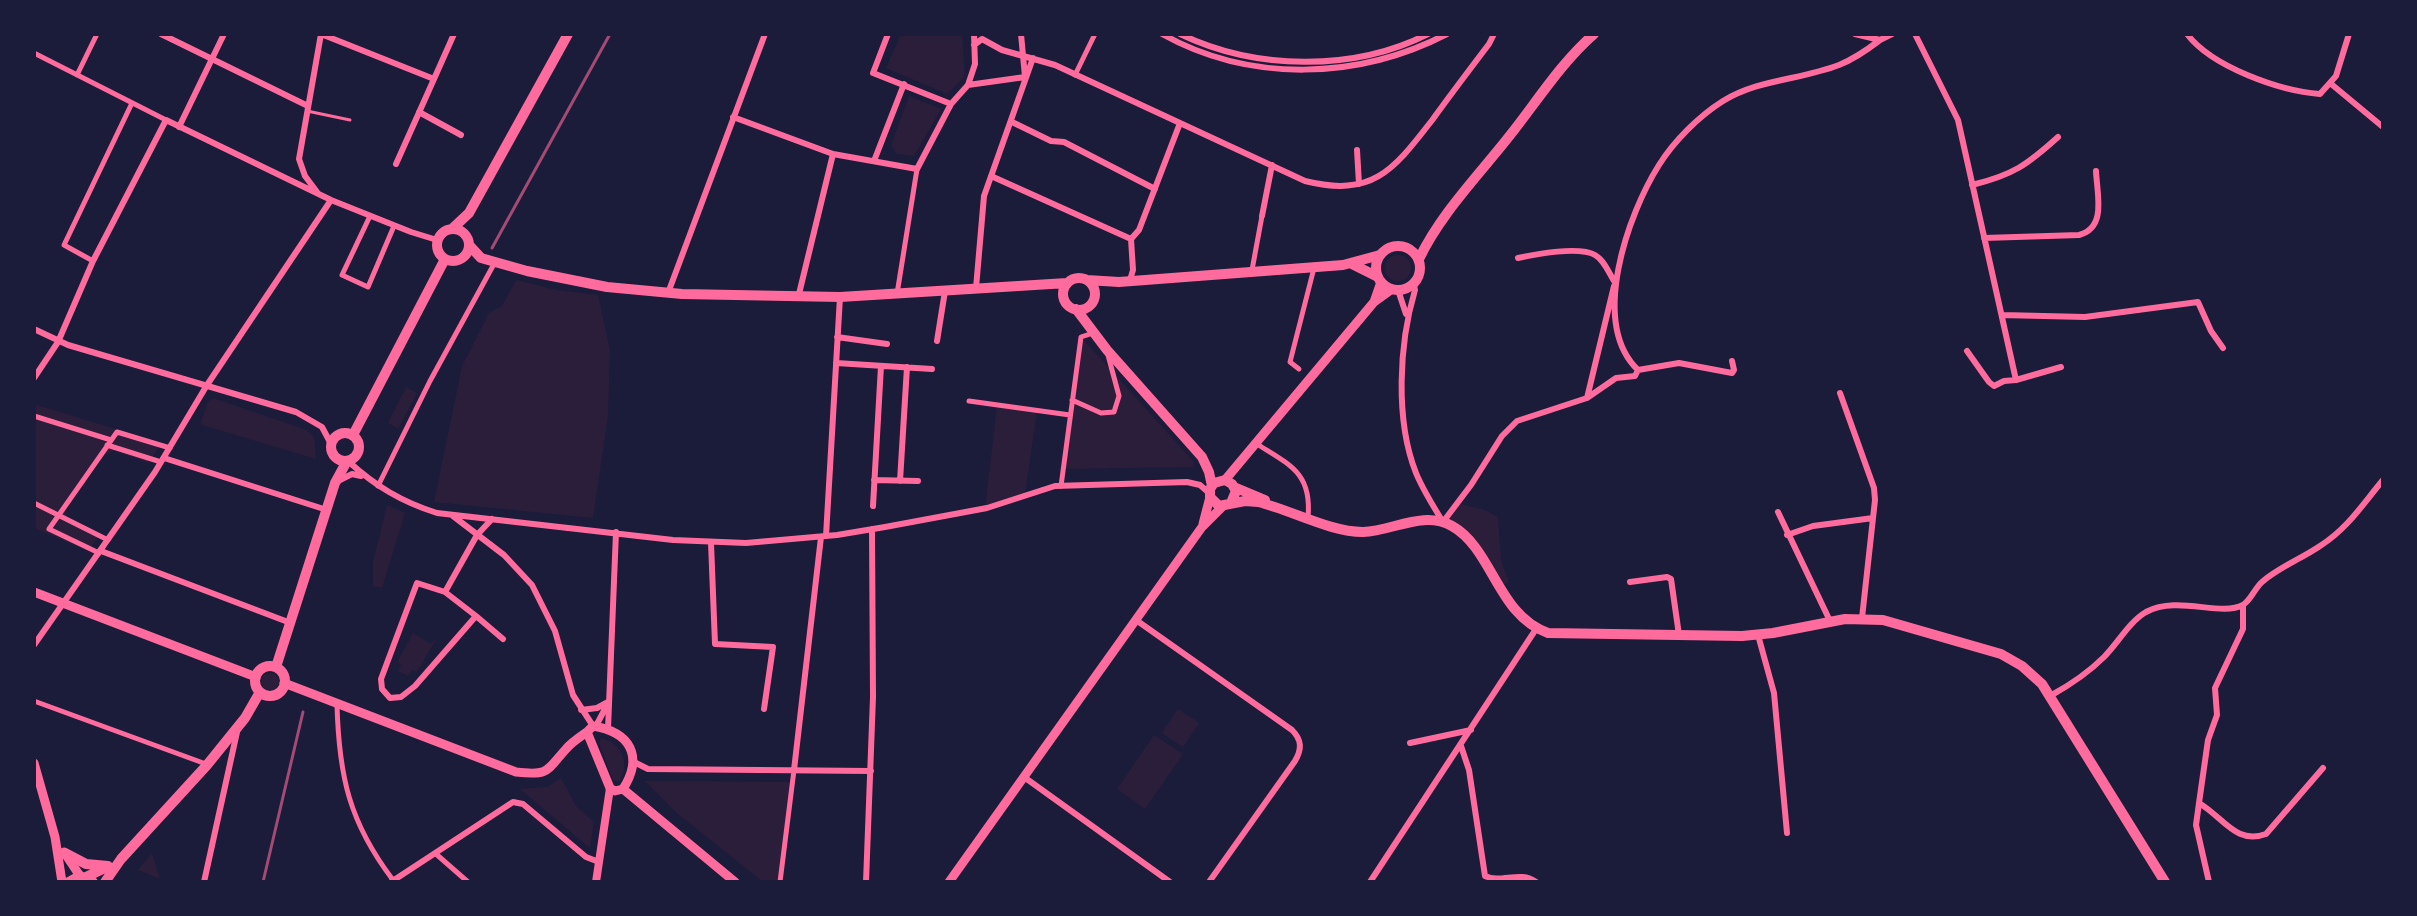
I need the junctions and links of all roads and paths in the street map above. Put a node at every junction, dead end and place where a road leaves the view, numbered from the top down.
1 (97, 34) edge
2 (161, 34) edge
3 (224, 34) edge
4 (321, 34) edge
5 (454, 34) edge
6 (568, 34) edge
7 (765, 34) edge
8 (888, 34) edge
9 (974, 34) edge
10 (1021, 34) edge
11 (1095, 34) edge
12 (1162, 34) edge
13 (1180, 34) edge
14 (1403, 34) edge
15 (1428, 34) edge
16 (1447, 34) edge
17 (1494, 34) edge
18 (1594, 34) edge
19 (1855, 34) edge
20 (1892, 34) edge
21 (1915, 34) edge
22 (2187, 34) edge
23 (2349, 34) edge
24 (1880, 40) junction
25 (1406, 43) junction
26 (974, 45) junction
27 (34, 53) edge
28 (1022, 55) junction
29 (1033, 58) junction
30 (212, 60) junction
31 (77, 75) junction
32 (1075, 75) junction
33 (1025, 77) junction
34 (434, 79) junction
35 (2330, 83) junction
36 (904, 84) junction
37 (968, 85) junction
38 (132, 103) junction
39 (951, 104) junction
40 (307, 108) junction
41 (419, 112) junction
42 (733, 117) junction
43 (166, 120) junction
44 (350, 120) dead end
45 (1012, 122) junction
46 (1180, 123) junction
47 (179, 127) junction
48 (2383, 127) edge
49 (461, 135) dead end
50 (2058, 137) dead end
51 (1357, 150) dead end
52 (833, 154) junction
53 (874, 161) junction
54 (396, 164) dead end
55 (1272, 165) junction
56 (917, 169) junction
57 (2096, 171) dead end
58 (991, 176) junction
59 (1359, 184) junction
60 (1972, 185) junction
61 (1155, 189) junction
62 (319, 194) junction
63 (331, 200) junction
64 (370, 216) junction
65 (1262, 216) joint
66 (467, 217) junction
67 (394, 226) junction
68 (453, 228) junction
69 (1433, 231) junction
70 (1984, 238) junction
71 (1131, 239) junction
72 (437, 240) junction
73 (468, 240) junction
74 (1407, 248) junction
75 (1380, 255) junction
76 (1518, 258) dead end
77 (445, 259) junction
78 (1419, 259) junction
79 (93, 261) junction
80 (495, 263) junction
81 (1350, 264) junction
82 (1314, 267) junction
83 (1252, 271) junction
84 (1087, 280) junction
85 (1380, 280) junction
86 (1124, 282) junction
87 (1067, 283) junction
88 (1614, 284) junction
89 (1414, 285) junction
90 (976, 288) junction
91 (1395, 290) junction
92 (945, 291) junction
93 (668, 293) junction
94 (897, 294) junction
95 (840, 297) junction
96 (798, 298) junction
97 (1094, 300) junction
98 (1374, 302) junction
99 (1076, 309) junction
100 (2002, 315) junction
101 (1407, 317) junction
102 (34, 329) edge
103 (1095, 333) junction
104 (837, 337) junction
105 (937, 341) dead end
106 (58, 342) junction
107 (887, 344) dead end
108 (2223, 348) dead end
109 (1107, 350) junction
110 (1967, 351) dead end
111 (1732, 361) dead end
112 (836, 363) junction
113 (881, 366) junction
114 (907, 367) junction
115 (2061, 367) dead end
116 (932, 369) dead end
117 (1299, 369) dead end
118 (1638, 370) junction
119 (34, 378) edge
120 (2016, 380) junction
121 (207, 385) junction
122 (1840, 393) dead end
123 (1587, 398) junction
124 (1072, 400) junction
125 (969, 401) dead end
126 (1070, 415) junction
127 (34, 416) edge
128 (353, 435) junction
129 (109, 442) junction
130 (1257, 444) junction
131 (170, 448) junction
132 (331, 449) junction
133 (163, 460) junction
134 (347, 461) junction
135 (365, 477) junction
136 (874, 480) junction
137 (2383, 480) edge
138 (900, 481) junction
139 (918, 481) dead end
140 (335, 483) junction
141 (378, 486) junction
142 (1061, 486) junction
143 (1220, 487) junction
144 (34, 503) edge
145 (1227, 505) junction
146 (873, 506) dead end
147 (1281, 508) junction
148 (327, 510) junction
149 (1778, 512) dead end
150 (452, 515) junction
151 (57, 517) junction
152 (1308, 517) junction
153 (1873, 518) junction
154 (492, 519) junction
155 (1443, 522) junction
156 (1202, 527) junction
157 (872, 529) junction
158 (616, 532) junction
159 (477, 535) junction
160 (1787, 535) junction
161 (823, 536) junction
162 (108, 540) junction
163 (711, 543) junction
164 (100, 552) junction
165 (1630, 582) dead end
166 (34, 592) edge
167 (445, 592) junction
168 (64, 604) junction
169 (2243, 605) junction
170 (476, 616) junction
171 (1862, 618) junction
172 (1136, 620) junction
173 (1830, 621) junction
174 (288, 622) junction
175 (1536, 629) junction
176 (1679, 635) junction
177 (1758, 635) junction
178 (503, 639) dead end
179 (34, 645) edge
180 (276, 667) junction
181 (256, 677) junction
182 (284, 683) junction
183 (260, 692) junction
184 (2050, 696) junction
185 (34, 701) edge
186 (608, 702) junction
187 (337, 704) junction
188 (764, 709) dead end
189 (581, 710) junction
190 (238, 728) junction
191 (592, 728) junction
192 (608, 729) junction
193 (1471, 730) junction
194 (1410, 743) dead end
195 (1461, 746) junction
196 (634, 762) junction
197 (34, 763) edge
198 (207, 765) junction
199 (2323, 768) dead end
200 (794, 770) junction
201 (871, 771) junction
202 (1024, 777) junction
203 (610, 788) junction
204 (623, 789) junction
205 (2199, 803) junction
206 (1787, 833) dead end
207 (55, 837) junction
208 (65, 853) junction
209 (436, 854) junction
210 (121, 859) junction
211 (599, 862) junction
212 (108, 866) junction
213 (869, 873) junction
214 (86, 879) edge
215 (392, 881) edge
216 (62, 882) edge
217 (69, 882) edge
218 (105, 882) edge
219 (204, 882) edge
220 (468, 882) edge
221 (596, 882) edge
222 (735, 882) edge
223 (780, 882) edge
224 (866, 882) edge
225 (873, 882) edge
226 (949, 882) edge
227 (1170, 882) edge
228 (1209, 882) edge
229 (1370, 882) edge
230 (1536, 882) edge
231 (2165, 882) edge
232 (2209, 882) edge

1 - 31 street
2 - 30 street
3 - 30 street
4 - 34 street
4 - 40 street
5 - 34 street
6 - 66 main road
7 - 42 street
8 - 36 street
9 - 26 street
10 - 28 street
11 - 32 street
12 - 16 street
13 - 25 street
14 - 25 street
15 - 25 street
17 - 59 street
18 - 69 main road
19 - 24 street
20 - 24 street
21 - 60 street
22 - 35 street
23 - 35 street
24 - 88 street
26 - 28 street
26 - 37 street
27 - 31 street
28 - 29 street
28 - 33 street
29 - 32 street
29 - 33 street
30 - 40 street
30 - 47 street
31 - 38 street
32 - 46 street
33 - 37 street
33 - 45 street
34 - 41 street
35 - 48 street
36 - 39 street
36 - 53 street
37 - 39 street
38 - 43 street
38 - 79 street
39 - 56 street
40 - 44 lane
40 - 62 street
41 - 49 street
41 - 54 street
42 - 52 street
42 - 93 street
43 - 47 street
43 - 79 street
45 - 58 street
45 - 61 street
46 - 55 street
46 - 61 street
47 - 62 street
50 - 60 street
51 - 59 street
52 - 53 street
52 - 96 street
53 - 56 street
55 - 59 street
55 - 65 street
56 - 94 street
57 - 70 street
58 - 71 street
58 - 90 street
60 - 70 street
61 - 71 street
62 - 63 street
63 - 64 street
63 - 121 street
64 - 67 street
64 - 67 street
65 - 83 street
66 - 68 main road
66 - 73 main road
67 - 72 street
68 - 72 main road
68 - 73 main road
69 - 74 main road
69 - 78 main road
70 - 100 street
71 - 86 street
72 - 77 main road
73 - 77 main road
73 - 80 main road
74 - 75 main road
74 - 78 main road
75 - 81 main road
75 - 85 main road
76 - 88 street
77 - 128 main road
78 - 89 main road
79 - 106 street
80 - 93 main road
80 - 141 street
81 - 82 main road
81 - 85 main road
82 - 83 main road
82 - 117 street
83 - 86 main road
84 - 86 main road
84 - 87 main road
84 - 97 main road
85 - 91 main road
85 - 98 main road
86 - 97 main road
87 - 90 main road
87 - 99 main road
88 - 118 street
88 - 123 street
89 - 91 main road
89 - 101 street
90 - 92 main road
91 - 98 main road
91 - 101 street
92 - 94 main road
92 - 105 street
93 - 96 main road
94 - 95 main road
95 - 96 main road
95 - 104 street
97 - 99 main road
97 - 103 main road
98 - 130 main road
99 - 103 main road
100 - 108 street
100 - 120 street
101 - 155 street
102 - 106 street
103 - 109 main road
103 - 124 street
104 - 107 street
104 - 112 street
106 - 119 street
106 - 121 street
109 - 124 street
109 - 143 main road
110 - 120 street
111 - 118 street
112 - 113 street
112 - 161 street
113 - 114 street
113 - 136 street
114 - 116 street
114 - 138 street
115 - 120 street
118 - 123 street
121 - 131 street
121 - 132 street
122 - 153 street
123 - 155 street
124 - 126 street
125 - 126 street
126 - 142 street
127 - 129 street
128 - 132 main road
128 - 134 main road
129 - 131 street
129 - 133 street
129 - 151 street
130 - 143 main road
130 - 152 street
131 - 133 street
132 - 134 main road
132 - 140 main road
133 - 148 street
133 - 162 street
134 - 135 street
134 - 140 main road
135 - 140 street
135 - 141 street
136 - 138 street
136 - 146 street
137 - 169 street
138 - 139 street
140 - 148 main road
141 - 150 street
142 - 143 street
142 - 157 street
143 - 145 main road
143 - 145 main road
143 - 147 main road
143 - 156 main road
144 - 151 street
145 - 147 main road
145 - 156 main road
147 - 152 main road
148 - 174 main road
149 - 160 street
150 - 154 street
150 - 159 street
151 - 162 street
151 - 164 street
152 - 155 main road
153 - 160 street
153 - 171 street
154 - 158 street
154 - 159 street
155 - 175 main road
156 - 172 main road
157 - 161 street
157 - 201 street
158 - 163 street
158 - 186 street
159 - 167 street
159 - 189 street
160 - 173 street
161 - 163 street
161 - 200 street
162 - 164 street
163 - 188 street
164 - 168 street
164 - 174 street
165 - 176 street
166 - 168 main road
167 - 170 street
167 - 170 street
168 - 179 street
168 - 181 main road
169 - 184 street
169 - 205 street
170 - 178 street
171 - 173 main road
171 - 184 main road
172 - 202 main road
172 - 228 street
173 - 177 main road
174 - 180 main road
175 - 176 main road
175 - 193 street
176 - 177 main road
177 - 206 street
180 - 181 main road
180 - 182 main road
181 - 183 main road
182 - 183 main road
182 - 187 main road
183 - 190 main road
184 - 231 main road
185 - 198 street
186 - 189 street
186 - 191 street
186 - 192 street
187 - 191 main road
187 - 215 street
189 - 191 street
190 - 198 main road
190 - 219 street
191 - 192 main road
191 - 203 main road
192 - 196 main road
193 - 194 street
193 - 195 street
195 - 229 street
195 - 230 street
196 - 200 street
196 - 204 main road
197 - 207 main road
198 - 210 main road
199 - 205 street
200 - 201 street
200 - 223 street
201 - 213 street
202 - 226 main road
202 - 227 street
203 - 204 main road
203 - 211 street
204 - 222 main road
205 - 232 street
207 - 208 main road
207 - 216 main road
208 - 212 main road
208 - 214 main road
209 - 211 street
209 - 215 street
209 - 220 street
210 - 212 main road
210 - 218 main road
211 - 221 street
212 - 214 main road
213 - 224 street
213 - 225 street
214 - 217 main road

